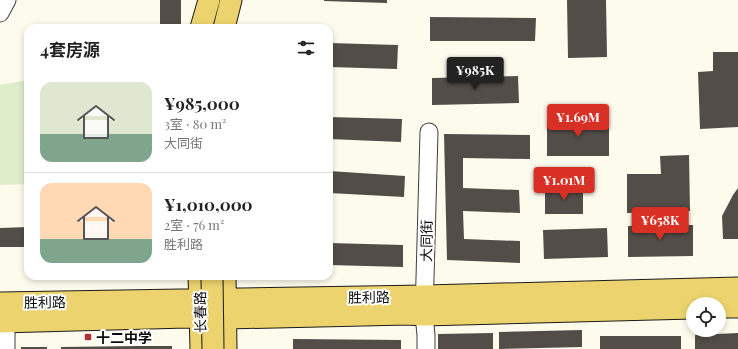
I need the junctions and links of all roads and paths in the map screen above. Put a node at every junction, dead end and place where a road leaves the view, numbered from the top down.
1 (7, 0) edge
2 (209, 0) edge
3 (220, 0) edge
4 (231, 0) edge
5 (0, 13) edge
6 (202, 24) edge
7 (215, 24) edge
8 (225, 24) edge
9 (429, 132) dead end
10 (200, 280) edge
11 (212, 280) edge
12 (226, 280) edge
13 (738, 288) edge
14 (424, 305) junction
15 (738, 306) edge
16 (726, 307) edge
17 (200, 308) junction
18 (226, 308) junction
19 (686, 308) edge
20 (2, 315) edge
21 (6, 349) edge
22 (201, 349) edge
23 (213, 349) edge
24 (226, 349) edge
25 (426, 349) edge

1 - 5 street
2 - 6 main road
3 - 7 main road
4 - 8 main road
9 - 14 street, 大同街
10 - 17 main road, 长春路
11 - 23 main road, bridge
12 - 18 main road, 长春路
13 - 14 main road, 胜利路
14 - 18 main road, 胜利路
14 - 19 main road, 胜利路
14 - 25 street, 大同街
15 - 16 main road
17 - 18 main road, 胜利路
17 - 20 main road, 胜利路
17 - 22 main road, 长春路
18 - 24 main road, 长春路
20 - 21 street

